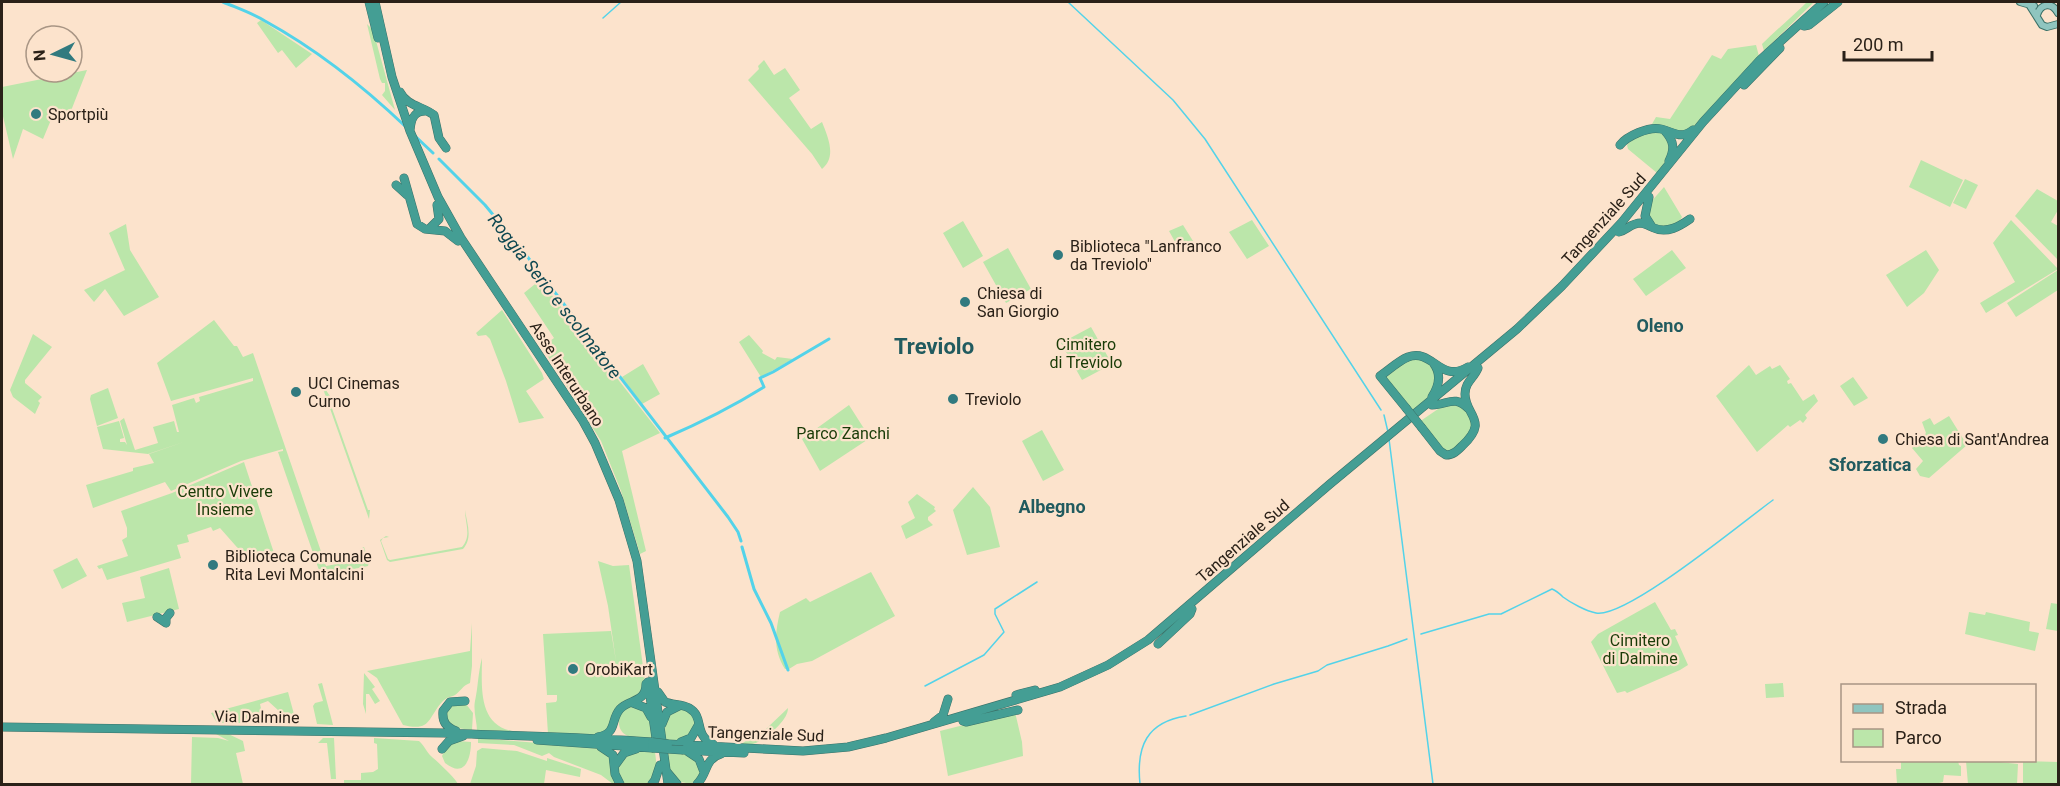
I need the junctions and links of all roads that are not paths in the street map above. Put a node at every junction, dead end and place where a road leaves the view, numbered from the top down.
1 (369, 2) edge
2 (375, 2) edge
3 (1818, 2) edge
4 (1824, 2) edge
5 (1831, 2) edge
6 (1838, 2) edge
7 (2020, 2) edge
8 (2030, 6) junction
9 (2043, 6) junction
10 (2058, 13) edge
11 (2037, 15) junction
12 (2058, 22) edge
13 (1803, 23) junction
14 (390, 78) junction
15 (428, 111) junction
16 (1705, 120) junction
17 (1664, 130) junction
18 (410, 131) junction
19 (1629, 139) dead end
20 (446, 148) dead end
21 (425, 174) junction
22 (404, 178) dead end
23 (396, 185) dead end
24 (1648, 195) junction
25 (408, 196) junction
26 (437, 205) junction
27 (1681, 224) dead end
28 (1653, 228) junction
29 (429, 229) junction
30 (1619, 232) junction
31 (458, 241) junction
32 (1503, 341) junction
33 (1431, 361) junction
34 (1478, 368) junction
35 (1432, 405) junction
36 (1473, 413) junction
37 (1403, 423) junction
38 (1391, 435) junction
39 (1382, 443) junction
40 (170, 613) dead end
41 (157, 617) dead end
42 (1162, 636) junction
43 (1148, 640) junction
44 (651, 682) junction
45 (1016, 695) dead end
46 (948, 699) dead end
47 (465, 701) dead end
48 (633, 703) junction
49 (680, 706) junction
50 (1018, 710) dead end
51 (616, 718) junction
52 (654, 720) junction
53 (963, 720) junction
54 (208, 724) dead end
55 (699, 724) junction
56 (115, 727) junction
57 (418, 728) dead end
58 (2, 729) edge
59 (197, 729) junction
60 (456, 731) junction
61 (295, 734) dead end
62 (471, 734) junction
63 (511, 736) junction
64 (591, 738) junction
65 (886, 738) junction
66 (665, 741) junction
67 (584, 744) junction
68 (652, 745) junction
69 (442, 749) dead end
70 (683, 750) junction
71 (727, 750) junction
72 (814, 753) junction
73 (615, 765) junction
74 (663, 767) junction
75 (704, 772) junction
76 (620, 784) edge
77 (651, 784) edge
78 (662, 784) edge
79 (668, 784) edge
80 (677, 784) edge
81 (697, 784) edge

1 - 14 highway, Asse Interurbano
2 - 14 highway, Asse Interurbano
3 - 13 highway
4 - 13 highway, Tangenziale Sud
5 - 13 highway, Tangenziale Sud
6 - 13 highway
7 - 8 main road
8 - 9 main road
8 - 11 main road
9 - 10 main road
9 - 11 main road
11 - 12 main road
13 - 16 highway, Tangenziale Sud
13 - 24 highway, Tangenziale Sud
14 - 15 highway
14 - 18 highway, Asse Interurbano
14 - 21 highway, Asse Interurbano
15 - 18 highway
15 - 20 highway
16 - 17 highway
16 - 24 highway, Tangenziale Sud
17 - 19 highway
17 - 24 highway
18 - 21 highway, Asse Interurbano
21 - 26 highway, Asse Interurbano
21 - 44 highway, Asse Interurbano
22 - 25 highway
23 - 25 highway
24 - 28 highway
24 - 30 highway, Tangenziale Sud
24 - 32 highway, Tangenziale Sud
25 - 29 highway
26 - 29 highway
26 - 31 highway, Asse Interurbano
27 - 28 highway
28 - 30 highway
29 - 31 highway
30 - 34 highway, Tangenziale Sud
31 - 44 highway, Asse Interurbano
32 - 33 highway
32 - 37 highway, Tangenziale Sud
33 - 36 highway, bridge
33 - 37 highway
34 - 35 highway, Tangenziale Sud
34 - 36 highway
35 - 36 highway
35 - 38 highway, Tangenziale Sud
37 - 38 highway, Tangenziale Sud
38 - 39 highway, Tangenziale Sud
39 - 42 highway, Tangenziale Sud
39 - 42 highway, Tangenziale Sud
40 - 41 highway
42 - 43 highway, Tangenziale Sud
42 - 53 highway, Tangenziale Sud
43 - 45 highway
43 - 65 highway, Tangenziale Sud
44 - 48 highway
44 - 49 highway
44 - 52 highway, Asse Interurbano
44 - 66 highway, Asse Interurbano
46 - 65 highway
47 - 60 highway
48 - 51 highway
48 - 52 highway
49 - 55 highway
49 - 66 highway
50 - 53 highway
51 - 64 highway
51 - 68 highway
52 - 74 highway, Asse Interurbano
53 - 72 highway, Tangenziale Sud
54 - 56 highway
55 - 66 highway
55 - 71 highway
56 - 58 highway, Via Dalmine
56 - 59 highway, Via Dalmine
57 - 60 highway
59 - 61 highway
59 - 62 highway, Via Dalmine
60 - 62 highway
62 - 63 highway, Via Dalmine
62 - 69 highway
63 - 64 highway, Tangenziale Sud
63 - 67 highway, Tangenziale Sud
64 - 68 highway, Tangenziale Sud
65 - 72 highway, Tangenziale Sud
66 - 68 highway, Tangenziale Sud, bridge
66 - 71 highway, Tangenziale Sud
66 - 74 highway, Asse Interurbano
67 - 68 highway, Tangenziale Sud
67 - 73 highway
68 - 70 highway, Tangenziale Sud, bridge
68 - 73 highway
70 - 71 highway, Tangenziale Sud
70 - 75 highway
71 - 72 highway, Tangenziale Sud
71 - 75 highway
73 - 76 highway
74 - 77 highway
74 - 78 highway, Asse Interurbano
74 - 79 highway, Asse Interurbano
74 - 80 highway
75 - 81 highway

